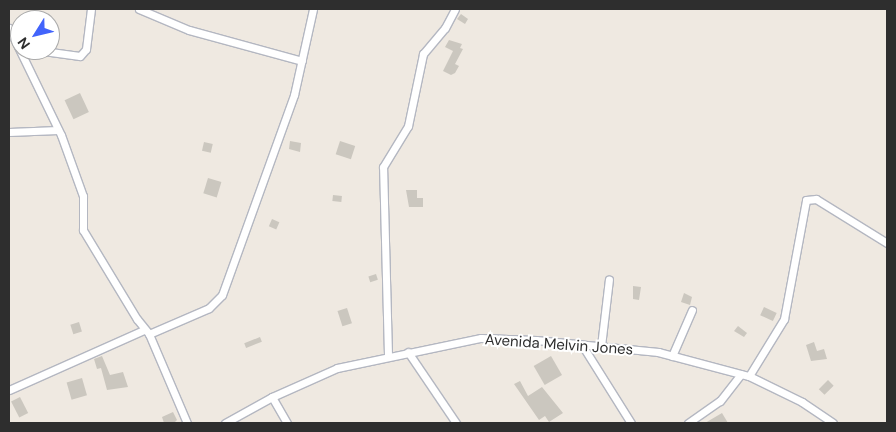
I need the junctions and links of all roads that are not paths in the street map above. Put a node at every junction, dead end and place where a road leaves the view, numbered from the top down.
1 (91, 9) edge
2 (139, 9) edge
3 (313, 9) edge
4 (455, 9) edge
5 (60, 53) edge
6 (24, 60) edge
7 (302, 61) junction
8 (58, 130) junction
9 (9, 132) edge
10 (887, 243) edge
11 (609, 279) dead end
12 (692, 310) dead end
13 (147, 332) junction
14 (582, 345) junction
15 (601, 346) junction
16 (408, 352) junction
17 (388, 355) junction
18 (672, 356) junction
19 (741, 374) junction
20 (749, 376) junction
21 (9, 390) edge
22 (272, 397) junction
23 (188, 423) edge
24 (225, 423) edge
25 (287, 423) edge
26 (456, 423) edge
27 (632, 423) edge
28 (688, 423) edge
29 (833, 423) edge

1 - 5 street
2 - 7 street
3 - 7 street
4 - 17 street
6 - 8 street
7 - 13 street
8 - 9 street
8 - 13 street
10 - 20 street
11 - 15 street
12 - 18 street
13 - 21 street
13 - 23 street
14 - 15 street, Avenida Melvin Jones
14 - 16 street, Avenida Melvin Jones
14 - 27 street
15 - 18 street, Avenida Melvin Jones
16 - 17 street, Avenida Melvin Jones
16 - 26 street
17 - 22 street, Avenida Melvin Jones
18 - 19 street, Avenida Melvin Jones
19 - 20 street, Avenida Melvin Jones
19 - 28 street
20 - 29 street, Avenida Melvin Jones
22 - 24 street, Avenida Melvin Jones
22 - 25 street

